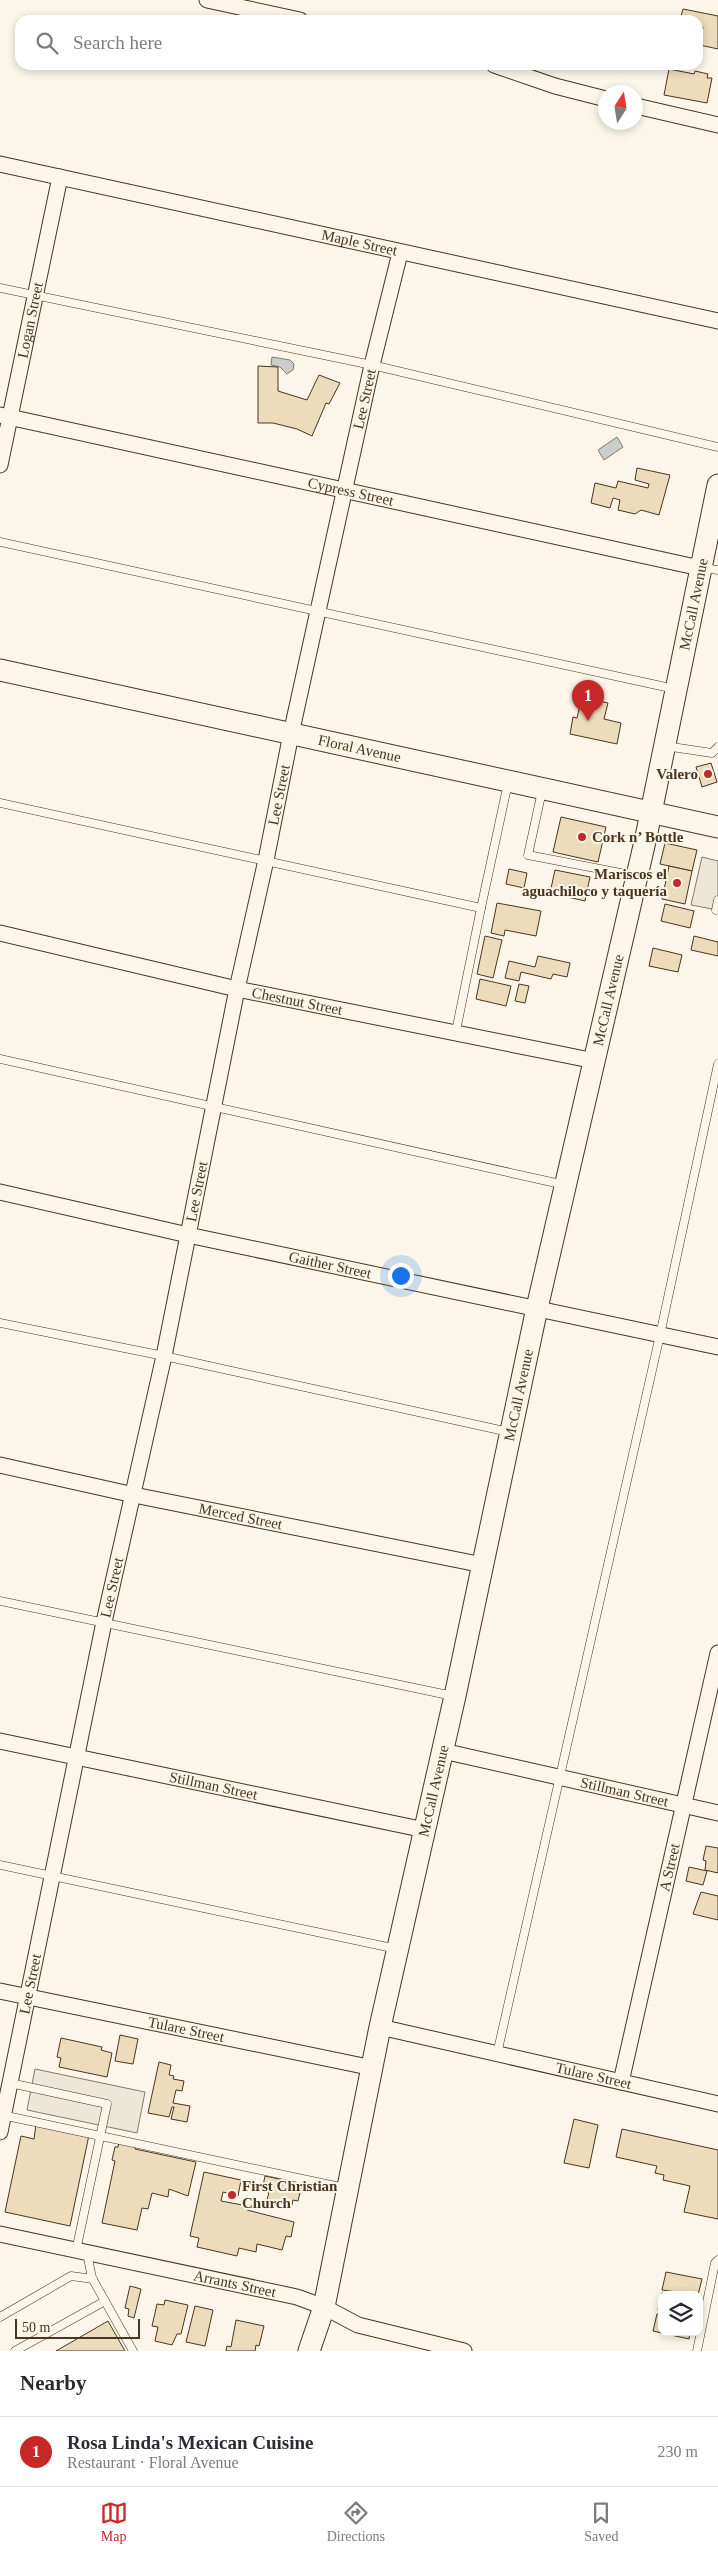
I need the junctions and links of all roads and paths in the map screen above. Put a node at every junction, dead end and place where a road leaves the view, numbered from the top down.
1 (207, 0) edge
2 (266, 6) edge
3 (288, 15) edge
4 (509, 70) edge
5 (598, 98) edge
6 (643, 108) edge
7 (718, 125) edge
8 (0, 164) edge
9 (60, 177) junction
10 (400, 253) junction
11 (0, 288) edge
12 (37, 296) junction
13 (718, 321) edge
14 (372, 365) junction
15 (5, 416) edge
16 (718, 448) edge
17 (0, 465) edge
18 (718, 485) edge
19 (345, 491) junction
20 (0, 542) edge
21 (709, 569) edge
22 (319, 612) junction
23 (0, 670) edge
24 (677, 690) junction
25 (291, 734) junction
26 (665, 746) junction
27 (717, 751) edge
28 (508, 782) junction
29 (543, 789) junction
30 (0, 803) edge
31 (651, 812) junction
32 (718, 827) edge
33 (266, 860) junction
34 (637, 876) junction
35 (718, 900) edge
36 (481, 908) junction
37 (716, 910) dead end
38 (0, 933) edge
39 (236, 988) junction
40 (456, 1031) junction
41 (0, 1059) edge
42 (595, 1060) junction
43 (718, 1064) edge
44 (215, 1106) junction
45 (567, 1186) junction
46 (0, 1192) edge
47 (188, 1235) junction
48 (537, 1308) junction
49 (0, 1323) edge
50 (660, 1335) junction
51 (718, 1347) edge
52 (164, 1356) junction
53 (512, 1433) junction
54 (0, 1466) edge
55 (134, 1495) junction
56 (483, 1565) junction
57 (0, 1601) edge
58 (104, 1622) junction
59 (718, 1653) edge
60 (455, 1696) junction
61 (0, 1741) edge
62 (443, 1751) junction
63 (76, 1757) junction
64 (560, 1778) junction
65 (683, 1806) junction
66 (718, 1814) edge
67 (425, 1830) junction
68 (0, 1865) edge
69 (53, 1876) junction
70 (399, 1950) junction
71 (0, 1991) edge
72 (28, 1997) junction
73 (380, 2027) junction
74 (497, 2054) junction
75 (373, 2068) junction
76 (621, 2082) junction
77 (10, 2083) junction
78 (718, 2104) edge
79 (2, 2114) edge
80 (0, 2132) edge
81 (101, 2136) junction
82 (348, 2188) junction
83 (0, 2234) edge
84 (81, 2252) junction
85 (718, 2260) edge
86 (92, 2279) junction
87 (105, 2301) junction
88 (324, 2307) junction
89 (0, 2317) edge
90 (15, 2351) edge
91 (133, 2351) edge
92 (309, 2351) edge
93 (322, 2351) edge
94 (464, 2351) edge
95 (696, 2351) edge

1 - 2 street
2 - 3 street
4 - 5 street
6 - 7 street
8 - 9 street, Maple Street
9 - 10 street, Maple Street
9 - 12 street, Logan Street
10 - 13 street, Maple Street
10 - 14 street, Lee Street
11 - 12 lane
12 - 14 lane
12 - 15 street, Logan Street
14 - 16 lane
14 - 19 street, Lee Street
15 - 17 street, Logan Street
15 - 19 street, Cypress Street
18 - 21 main road, McCall Avenue
19 - 21 street, Cypress Street
19 - 22 street, Lee Street
20 - 22 lane
21 - 24 main road, McCall Avenue
22 - 24 lane
22 - 25 street, Lee Street
23 - 25 main road, Floral Avenue
24 - 26 main road, McCall Avenue
25 - 28 main road, Floral Avenue
25 - 33 street, Lee Street
26 - 27 lane
26 - 31 main road, McCall Avenue
28 - 29 main road, Floral Avenue
28 - 36 lane
29 - 31 main road, Floral Avenue
29 - 34 lane
30 - 33 lane
31 - 32 main road, Floral Avenue
31 - 34 main road, McCall Avenue
33 - 36 lane
33 - 39 street, Lee Street
34 - 42 main road, McCall Avenue
35 - 37 lane
36 - 40 lane
38 - 39 street, Chestnut Street
39 - 40 street, Chestnut Street
39 - 44 street, Lee Street
40 - 42 street, Chestnut Street
41 - 44 lane
42 - 45 main road, McCall Avenue
43 - 50 lane
44 - 45 lane
44 - 47 street, Lee Street
45 - 48 main road, McCall Avenue
46 - 47 street, Gaither Street
47 - 48 street, Gaither Street
47 - 52 street, Lee Street
48 - 50 street, Gaither Street
48 - 53 main road, McCall Avenue
49 - 52 lane
50 - 51 street, Gaither Street
50 - 64 lane
52 - 53 lane
52 - 55 street, Lee Street
53 - 56 main road, McCall Avenue
54 - 55 street, Merced Street
55 - 56 street, Merced Street
55 - 58 street, Lee Street
56 - 60 main road, McCall Avenue
57 - 58 lane
58 - 60 lane
58 - 63 street, Lee Street
59 - 65 street, A Street
60 - 62 main road, McCall Avenue
61 - 63 street, Stillman Street
62 - 64 street, Stillman Street
62 - 67 main road, McCall Avenue
63 - 67 street, Stillman Street
63 - 69 street, Lee Street
64 - 65 street, Stillman Street
64 - 74 lane
65 - 66 street, Stillman Street
65 - 76 street, A Street
67 - 70 main road, McCall Avenue
68 - 69 lane
69 - 70 lane
69 - 72 street, Lee Street
70 - 73 main road, McCall Avenue
71 - 72 street, Tulare Street
72 - 75 street, Tulare Street
72 - 77 street, Lee Street
73 - 74 street, Tulare Street
73 - 75 main road, McCall Avenue
74 - 76 street, Tulare Street
75 - 82 main road, McCall Avenue
76 - 78 street, Tulare Street
77 - 79 street, Lee Street
77 - 81 lane
79 - 80 street, Lee Street
79 - 81 lane
81 - 82 lane
81 - 84 lane
82 - 88 main road, McCall Avenue
83 - 84 street, Arrants Street
84 - 86 lane
84 - 88 street, Arrants Street
85 - 95 lane
86 - 87 lane
86 - 89 lane
87 - 90 lane
87 - 91 lane
88 - 92 main road, McCall Avenue
88 - 93 main road, McCall Avenue
88 - 94 street, Arrants Street

